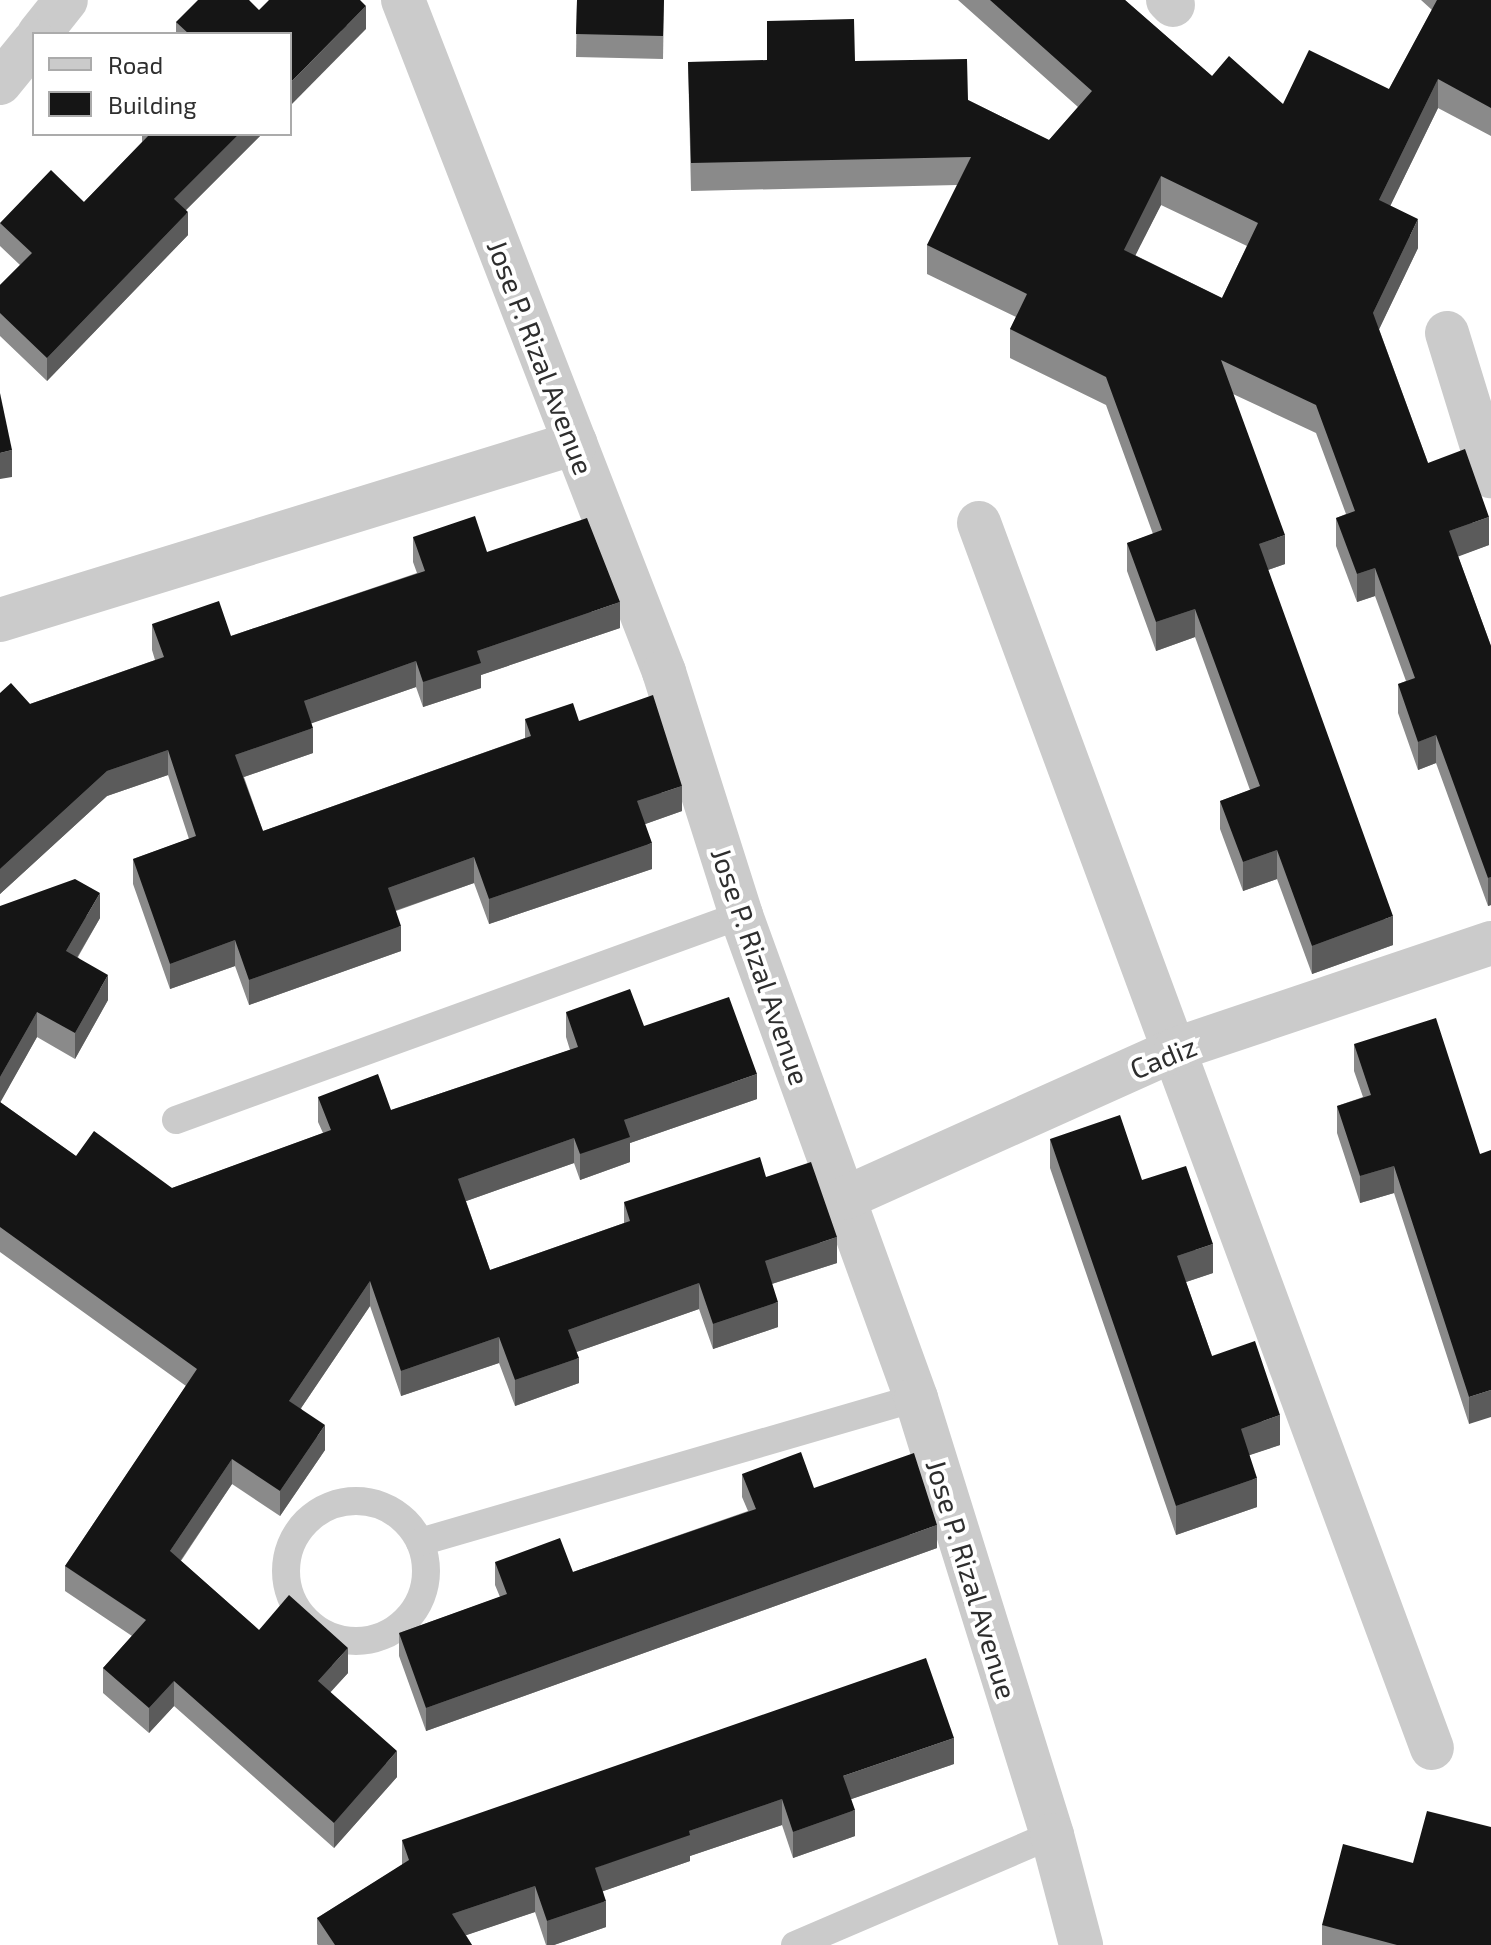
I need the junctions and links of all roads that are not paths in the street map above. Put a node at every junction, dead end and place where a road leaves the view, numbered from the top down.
1 (66, 0) edge
2 (403, 0) edge
3 (41, 32) edge
4 (32, 43) edge
5 (0, 83) edge
6 (1447, 333) dead end
7 (575, 443) junction
8 (1491, 476) edge
9 (979, 523) dead end
10 (0, 620) edge
11 (741, 915) junction
12 (1491, 943) edge
13 (1176, 1049) junction
14 (176, 1120) dead end
15 (845, 1198) junction
16 (916, 1398) junction
17 (420, 1542) junction
18 (1432, 1748) dead end
19 (1052, 1835) junction
20 (795, 1945) edge
21 (1081, 1945) edge

1 - 3 street
2 - 7 street, Jose P. Rizal Avenue
4 - 5 street
6 - 8 street
7 - 10 street
7 - 11 street, Jose P. Rizal Avenue
9 - 13 street
11 - 14 lane
11 - 15 street, Jose P. Rizal Avenue
12 - 13 street, Cadiz
13 - 15 street, Cadiz
13 - 18 street
15 - 16 street, Jose P. Rizal Avenue
16 - 17 lane
16 - 19 street, Jose P. Rizal Avenue
17 - 17 lane
19 - 20 lane
19 - 21 street, Jose P. Rizal Avenue

